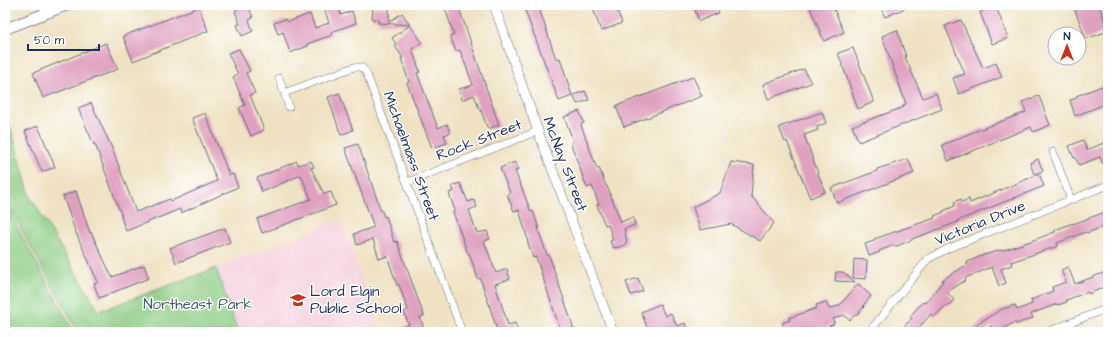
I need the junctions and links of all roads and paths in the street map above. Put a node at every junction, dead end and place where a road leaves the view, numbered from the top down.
1 (67, 5) edge
2 (494, 5) edge
3 (5, 30) edge
4 (280, 78) dead end
5 (284, 93) junction
6 (289, 107) dead end
7 (538, 131) junction
8 (1053, 152) dead end
9 (408, 182) junction
10 (1108, 185) edge
11 (1071, 200) junction
12 (1108, 308) edge
13 (462, 332) edge
14 (613, 332) edge
15 (869, 332) edge
16 (1047, 332) edge

1 - 3 main road
2 - 7 street, McNay Street
4 - 5 street
5 - 6 street
5 - 9 street, Michaelmass Street
7 - 9 street, Rock Street
7 - 14 street, McNay Street
8 - 11 street
9 - 13 street, Michaelmass Street
10 - 11 street, Victoria Drive
11 - 15 street, Victoria Drive
12 - 16 street

